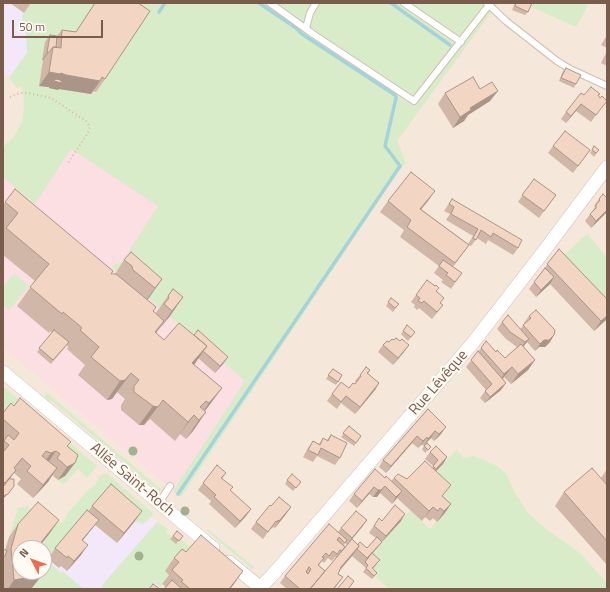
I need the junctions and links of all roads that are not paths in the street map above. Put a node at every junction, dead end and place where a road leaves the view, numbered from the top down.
1 (270, 3) edge
2 (316, 3) edge
3 (404, 3) edge
4 (489, 4) edge
5 (306, 28) junction
6 (461, 42) junction
7 (607, 86) edge
8 (607, 167) edge
9 (3, 373) edge
10 (170, 486) dead end
11 (159, 503) junction
12 (260, 588) edge

1 - 5 lane
2 - 5 lane
3 - 6 lane
4 - 6 lane
4 - 7 lane
5 - 6 lane
8 - 12 street, Rue Lévêque
9 - 11 street, Allée Saint-Roch
10 - 11 lane
11 - 12 street, Allée Saint-Roch

